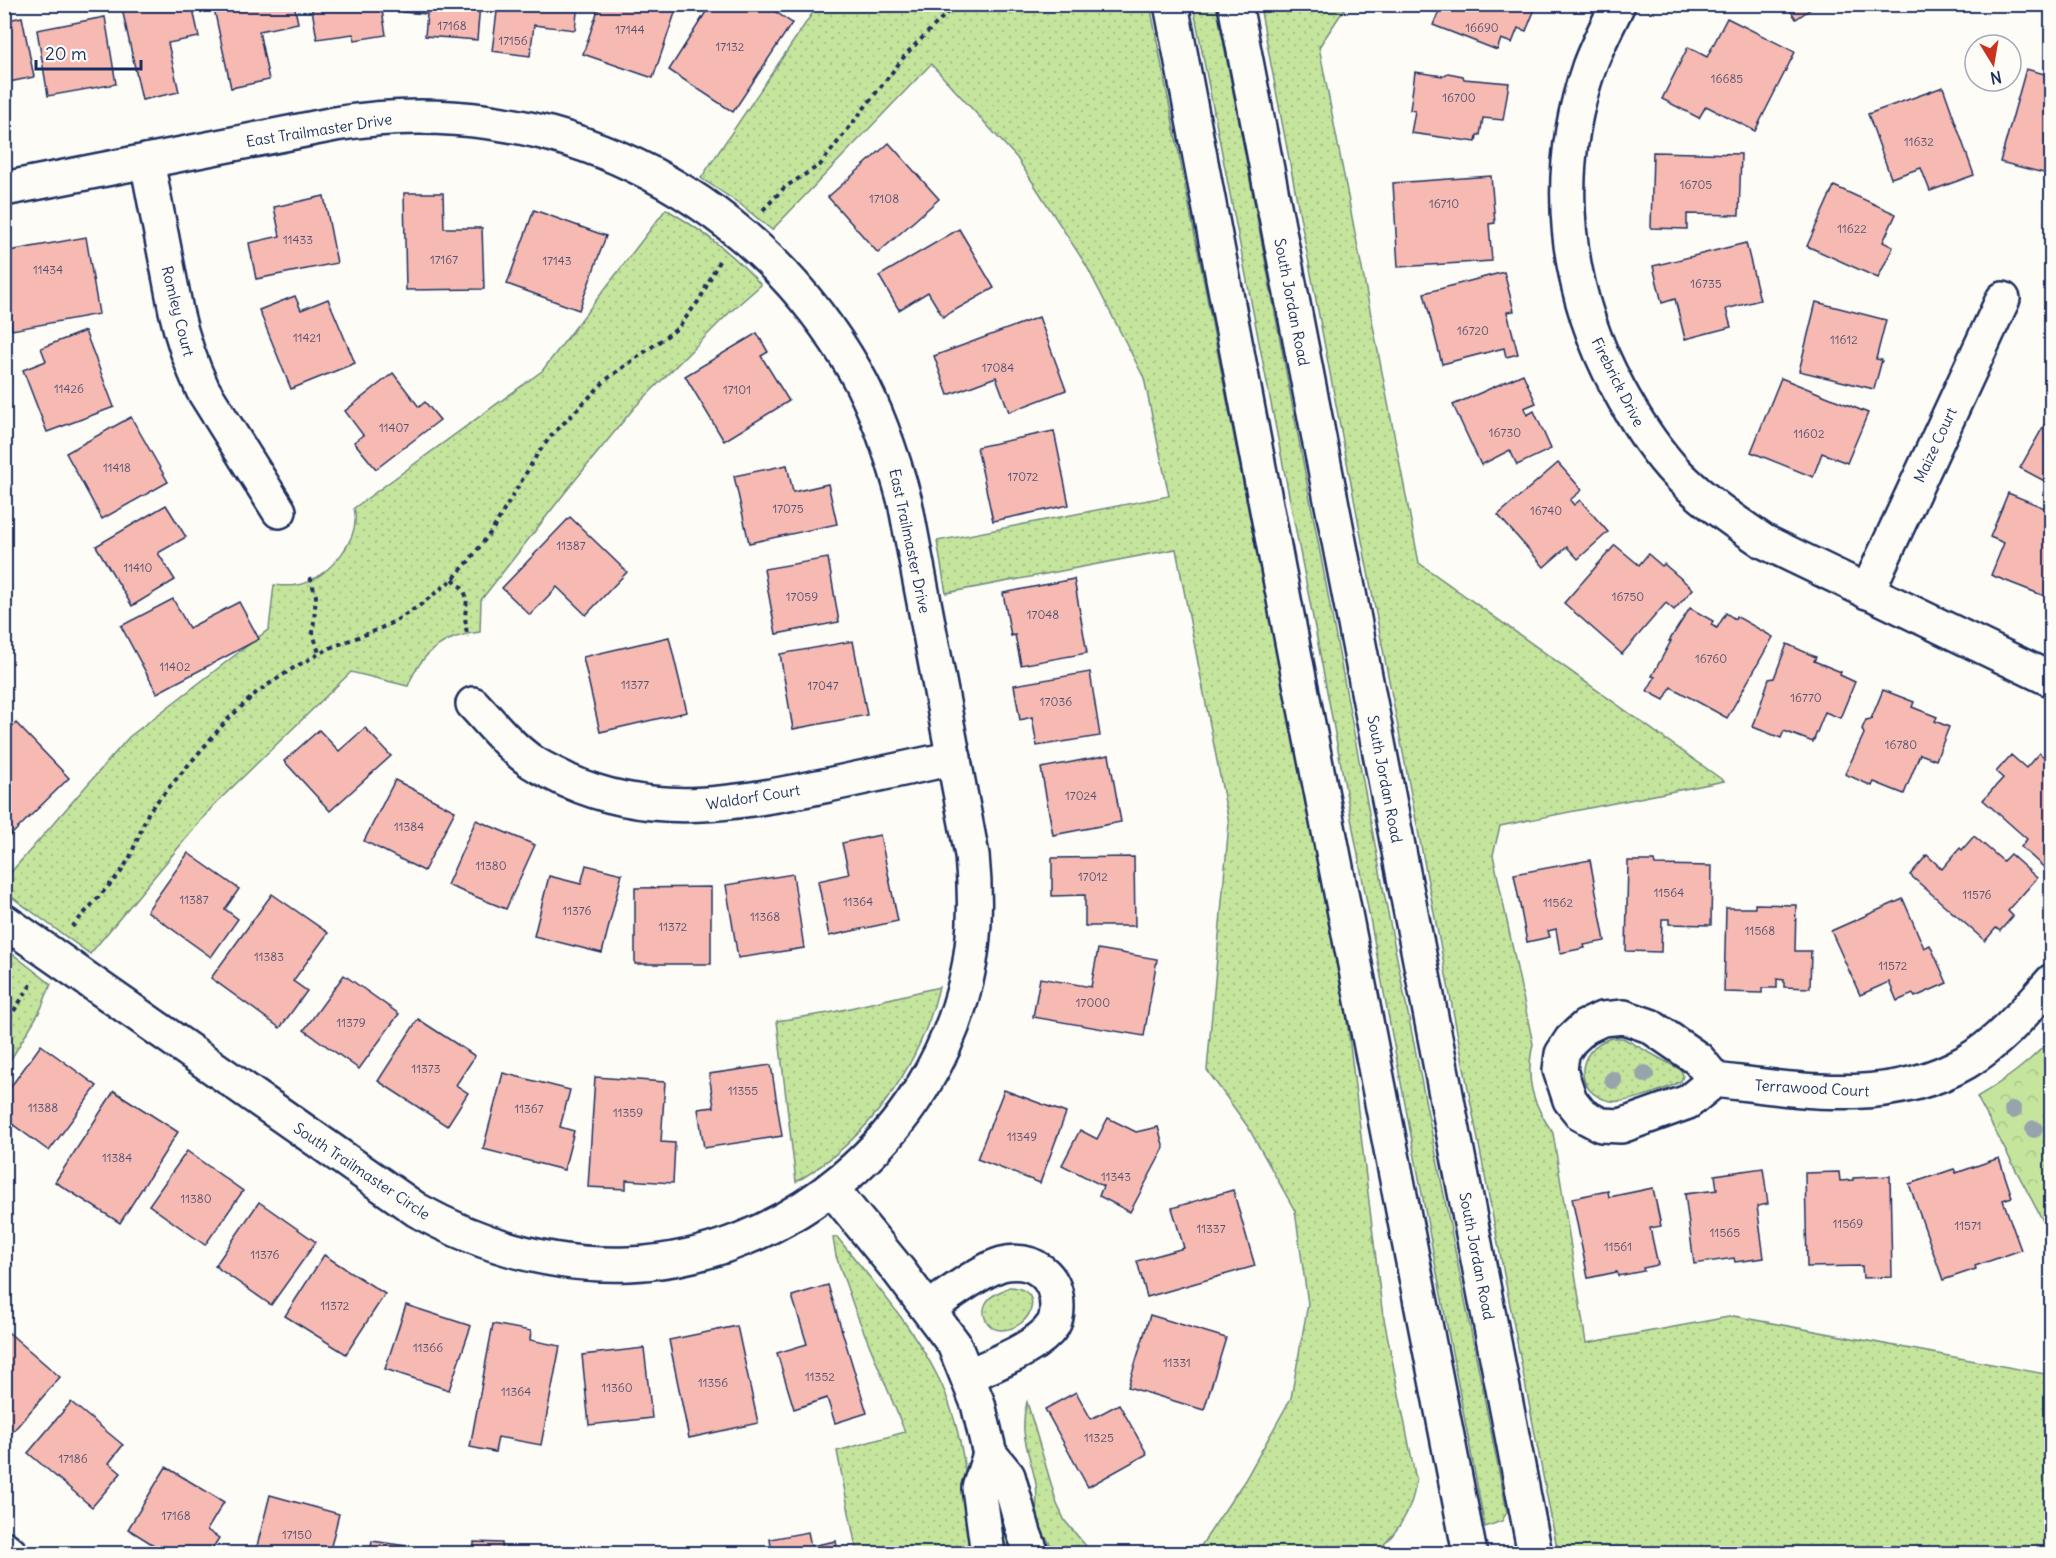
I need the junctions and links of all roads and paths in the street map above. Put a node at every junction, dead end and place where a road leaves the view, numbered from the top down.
1 (956, 4) edge
2 (1171, 4) edge
3 (1235, 4) edge
4 (1618, 4) edge
5 (147, 161) junction
6 (4, 189) edge
7 (760, 213) dead end
8 (722, 257) dead end
9 (2003, 299) dead end
10 (279, 511) dead end
11 (310, 577) dead end
12 (453, 579) junction
13 (1867, 592) junction
14 (467, 637) dead end
15 (319, 653) junction
16 (2052, 680) edge
17 (474, 704) dead end
18 (954, 758) junction
19 (4, 921) edge
20 (69, 931) dead end
21 (35, 979) dead end
22 (2052, 981) edge
23 (4, 1026) edge
24 (1715, 1080) dead end
25 (832, 1189) junction
26 (928, 1309) junction
27 (968, 1376) junction
28 (990, 1454) junction
29 (4, 1548) edge
30 (12, 1554) edge
31 (988, 1554) edge
32 (1032, 1554) edge
33 (1470, 1554) edge
34 (1535, 1554) edge

1 - 7 path
2 - 33 street
3 - 34 street, South Jordan Road
4 - 13 street, Firebrick Drive
5 - 6 street, East Trailmaster Drive
5 - 10 street, Romley Court
5 - 18 street, East Trailmaster Drive
8 - 12 path
9 - 13 street, Maize Court
11 - 15 path
12 - 14 path
12 - 15 path
13 - 16 street, Firebrick Drive
15 - 20 path
17 - 18 street, Waldorf Court
18 - 25 street, East Trailmaster Drive
19 - 25 street, South Trailmaster Circle
21 - 23 path
22 - 24 street, Terrawood Court
25 - 26 street
26 - 27 street
26 - 27 street
27 - 28 street
28 - 31 street
28 - 32 street
29 - 30 street

